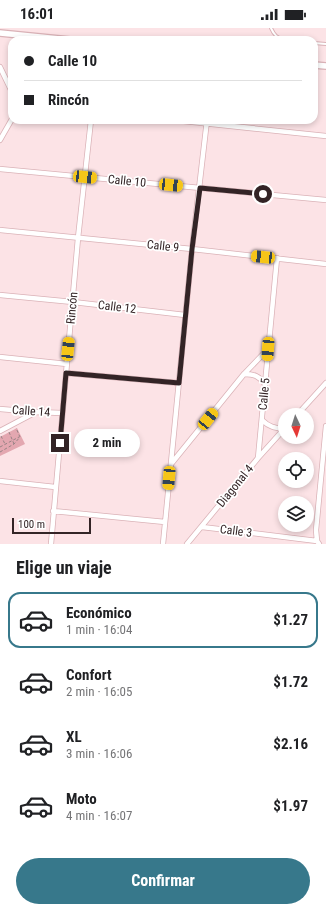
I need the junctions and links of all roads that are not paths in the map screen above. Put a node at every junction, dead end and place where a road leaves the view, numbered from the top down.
1 (0, 33) edge
2 (30, 36) edge
3 (0, 67) edge
4 (8, 84) edge
5 (9, 124) edge
6 (91, 124) edge
7 (207, 124) edge
8 (224, 124) edge
9 (326, 136) edge
10 (0, 140) edge
11 (0, 169) edge
12 (85, 177) junction
13 (200, 188) junction
14 (326, 200) edge
15 (0, 230) edge
16 (78, 238) junction
17 (192, 249) junction
18 (277, 258) junction
19 (326, 264) edge
20 (0, 295) edge
21 (73, 302) junction
22 (185, 315) junction
23 (268, 349) junction
24 (0, 357) edge
25 (67, 364) junction
26 (66, 373) junction
27 (244, 374) junction
28 (179, 383) junction
29 (326, 383) edge
30 (265, 384) junction
31 (303, 408) edge
32 (0, 409) edge
33 (36, 412) junction
34 (62, 413) junction
35 (262, 420) junction
36 (326, 426) edge
37 (278, 428) edge
38 (0, 432) edge
39 (278, 436) edge
40 (258, 458) junction
41 (171, 464) junction
42 (0, 481) edge
43 (55, 486) junction
44 (53, 511) junction
45 (165, 522) junction
46 (202, 527) junction
47 (318, 542) edge
48 (51, 544) edge
49 (163, 544) edge
50 (187, 544) edge

1 - 2 street
3 - 4 street
5 - 10 street
6 - 12 street, Rincón
7 - 13 street
8 - 9 street
11 - 12 street, Calle 10
12 - 13 street, Calle 10
12 - 16 street, Rincón
13 - 14 street, Calle 10
13 - 17 street
15 - 16 street, Calle 9
16 - 17 street, Calle 9
16 - 21 street, Rincón
17 - 18 street, Calle 9
17 - 22 street
18 - 19 street, Calle 9
18 - 23 street, Calle 5
20 - 21 street, Calle 12
21 - 22 street, Calle 12
21 - 25 street, Rincón
22 - 28 street
23 - 27 street
23 - 30 street, Calle 5
24 - 25 street
25 - 26 street, Rincón
26 - 28 street
26 - 34 street, Rincón
27 - 30 street
27 - 41 street
28 - 41 street
29 - 31 street
30 - 35 street, Calle 5
32 - 33 street, Calle 14
33 - 34 street, Calle 14
33 - 38 street
34 - 43 street, Rincón
35 - 37 street, Diagonal 4
35 - 40 street, Calle 5
36 - 47 street
39 - 40 street, Diagonal 4
40 - 46 street, Diagonal 4
41 - 45 street
42 - 43 street
43 - 44 street, Rincón
44 - 45 street
44 - 48 street, Rincón
45 - 49 street
46 - 47 street, Calle 3
46 - 50 street, Diagonal 4

